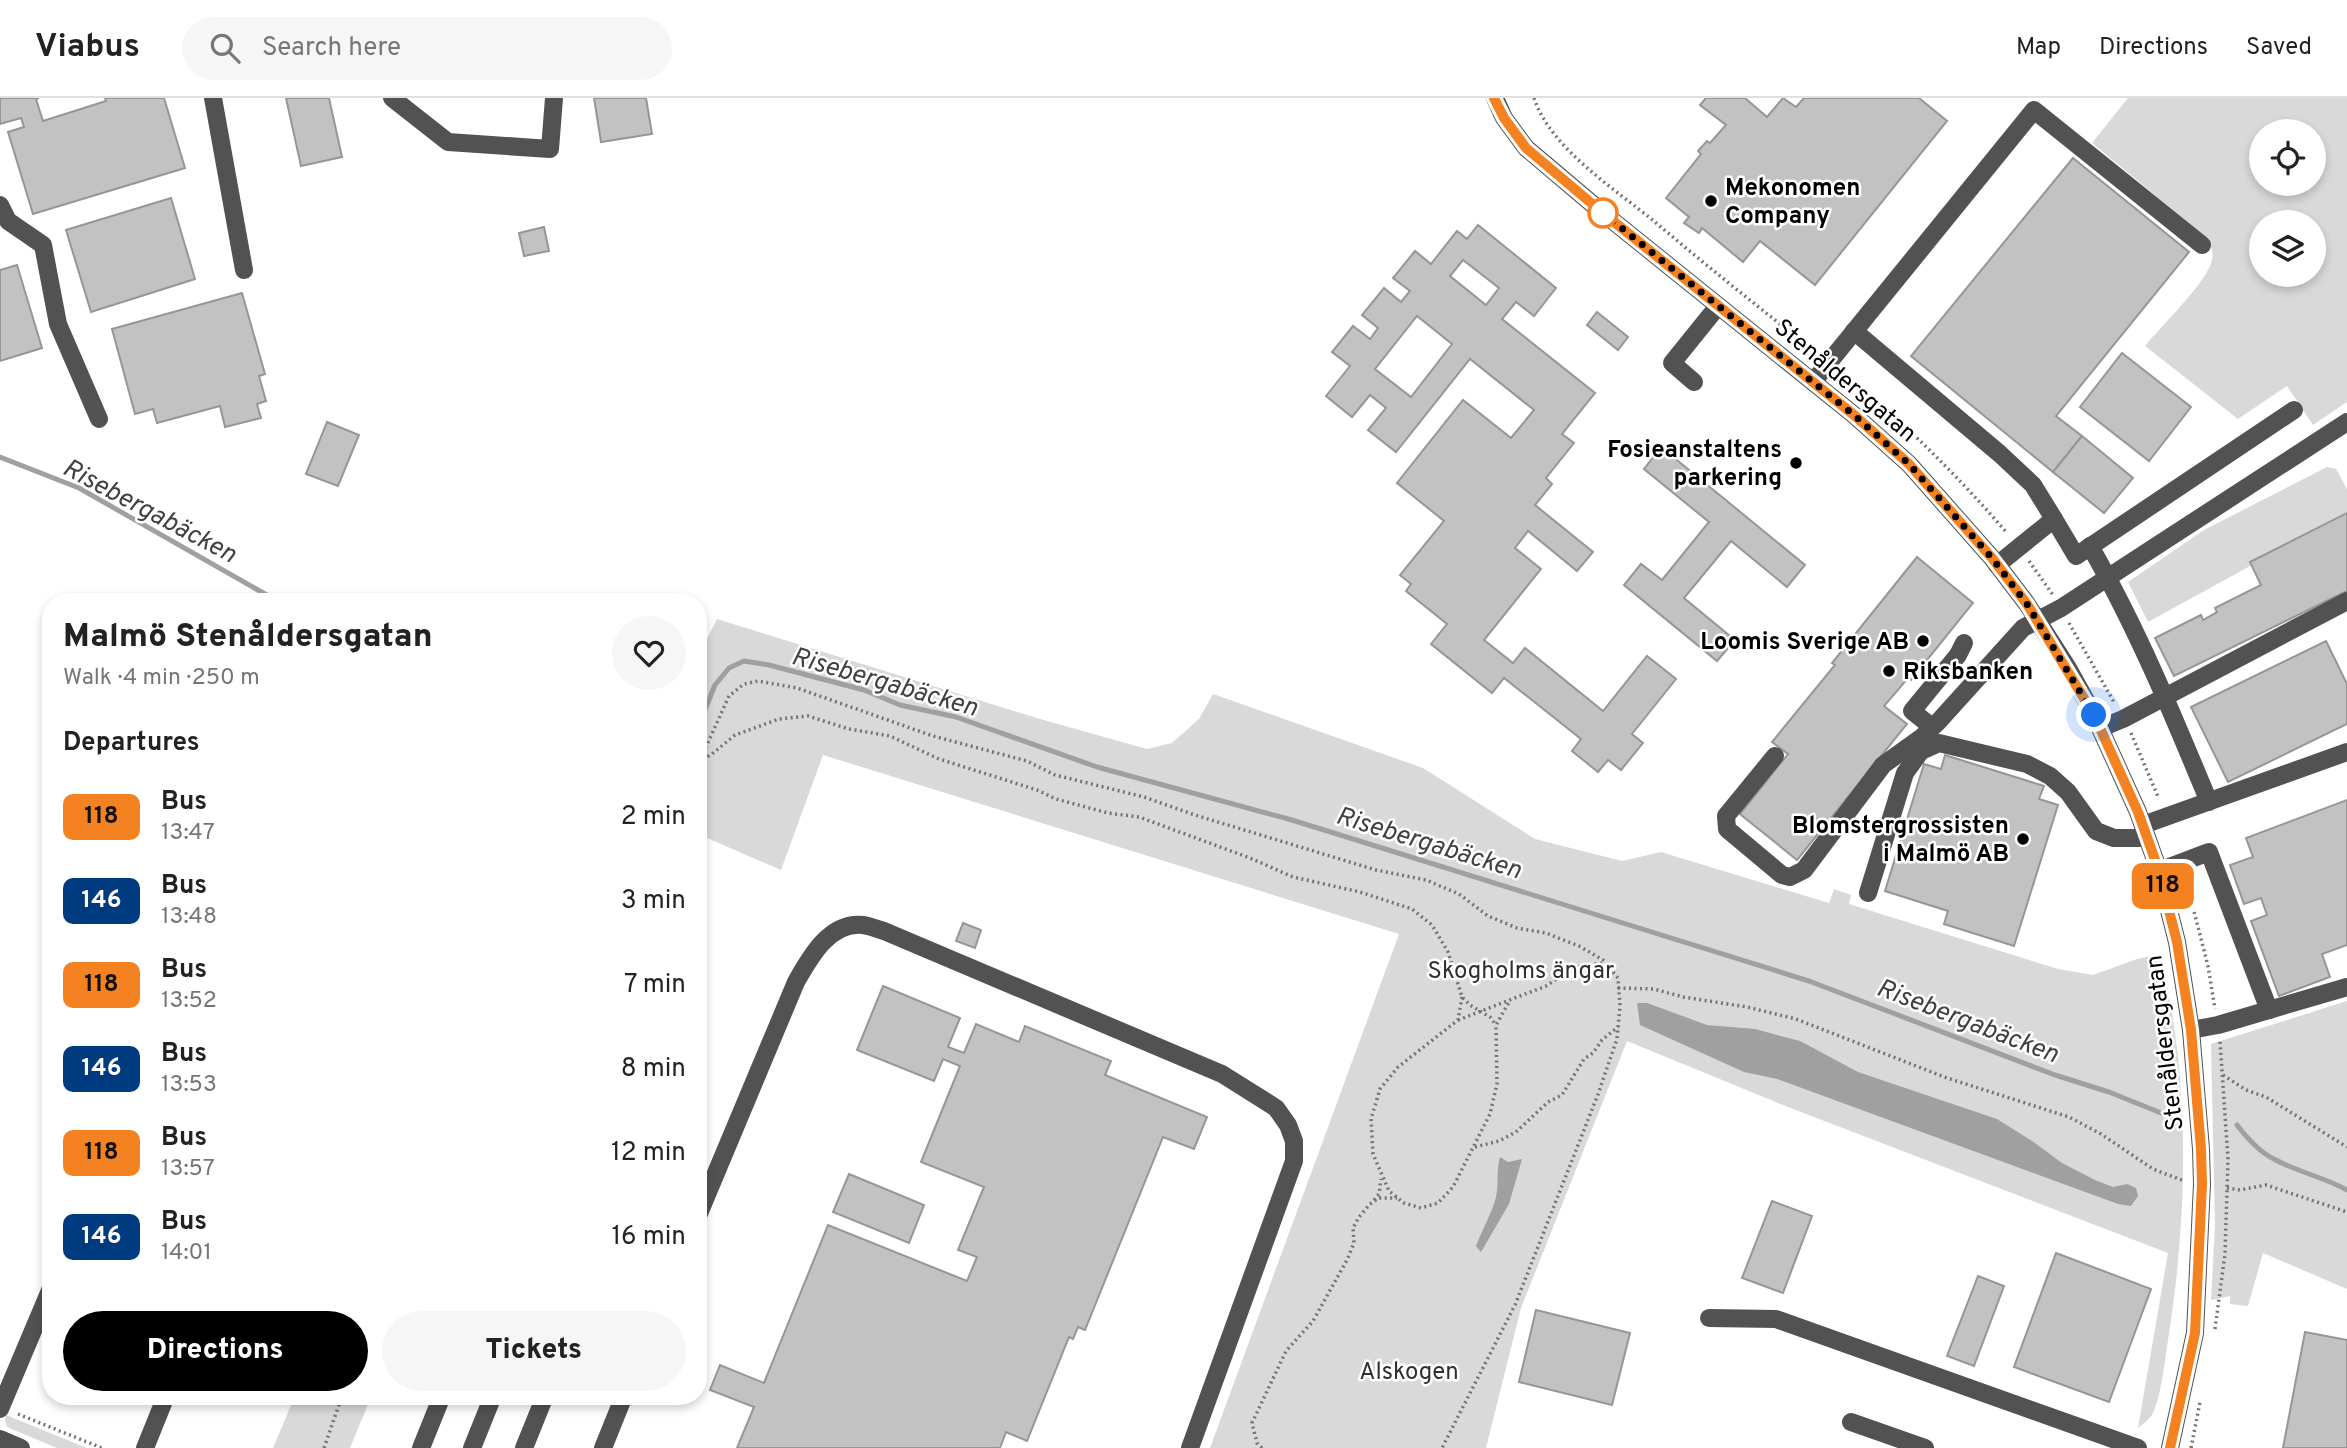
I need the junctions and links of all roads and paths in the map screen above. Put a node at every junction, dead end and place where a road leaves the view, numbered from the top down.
1 (213, 98) edge
2 (392, 98) edge
3 (554, 98) edge
4 (1494, 98) edge
5 (1534, 98) edge
6 (0, 205) edge
7 (2202, 245) dead end
8 (244, 270) dead end
9 (1718, 306) junction
10 (1854, 331) junction
11 (1828, 362) junction
12 (1695, 382) dead end
13 (1813, 382) junction
14 (2294, 410) dead end
15 (99, 419) dead end
16 (2347, 422) edge
17 (2054, 519) junction
18 (2090, 546) junction
19 (2020, 549) junction
20 (1997, 565) junction
21 (2108, 577) junction
22 (2347, 601) edge
23 (2061, 608) junction
24 (2037, 620) junction
25 (1964, 643) dead end
26 (2166, 696) junction
27 (2123, 719) junction
28 (1932, 727) junction
29 (2101, 729) junction
30 (707, 745) edge
31 (2347, 752) edge
32 (1775, 756) dead end
33 (707, 757) edge
34 (2209, 802) junction
35 (2166, 818) junction
36 (2145, 831) junction
37 (2181, 862) junction
38 (2159, 871) junction
39 (1868, 892) dead end
40 (1605, 963) junction
41 (2347, 987) edge
42 (1618, 988) junction
43 (1462, 997) junction
44 (1509, 1002) junction
45 (2269, 1010) junction
46 (1479, 1011) junction
47 (1458, 1020) junction
48 (1496, 1025) junction
49 (2218, 1025) junction
50 (1618, 1027) junction
51 (2191, 1030) junction
52 (2224, 1074) junction
53 (1475, 1147) junction
54 (2347, 1147) edge
55 (1381, 1177) junction
56 (2202, 1184) junction
57 (2227, 1188) junction
58 (707, 1195) edge
59 (1398, 1198) junction
60 (1372, 1202) junction
61 (2347, 1212) edge
62 (42, 1310) edge
63 (1709, 1318) dead end
64 (2215, 1333) dead end
65 (2202, 1394) dead end
66 (162, 1405) edge
67 (339, 1405) edge
68 (438, 1405) edge
69 (489, 1405) edge
70 (541, 1405) edge
71 (620, 1405) edge
72 (1, 1408) edge
73 (1851, 1422) dead end
74 (0, 1439) edge
75 (21, 1448) edge
76 (102, 1448) edge
77 (145, 1448) edge
78 (324, 1448) edge
79 (421, 1448) edge
80 (472, 1448) edge
81 (524, 1448) edge
82 (603, 1448) edge
83 (1190, 1448) edge
84 (1262, 1448) edge
85 (1442, 1448) edge
86 (1925, 1448) edge
87 (2138, 1448) edge
88 (2170, 1448) edge
89 (2191, 1448) edge

1 - 8 street
2 - 3 street
4 - 9 street, Stenåldersgatan
5 - 11 path
6 - 15 street
7 - 10 street
9 - 12 street
9 - 13 street, Stenåldersgatan
10 - 11 street
10 - 17 street
11 - 13 street
11 - 19 path
13 - 20 street, Stenåldersgatan
14 - 18 street
16 - 21 street
17 - 18 street
17 - 19 street
18 - 21 street
19 - 20 street
19 - 23 path
20 - 24 street, Stenåldersgatan
21 - 23 street
21 - 26 street
22 - 26 street
23 - 24 street
23 - 27 path
24 - 28 street
24 - 29 street, Stenåldersgatan
25 - 28 street
26 - 27 street
26 - 34 street
27 - 29 street
27 - 35 path
28 - 32 street
29 - 36 street, Stenåldersgatan
30 - 40 path
31 - 34 street
33 - 43 path
34 - 35 street
35 - 36 street
36 - 38 street, Stenåldersgatan
36 - 39 street
37 - 38 street
37 - 45 street
37 - 49 path
38 - 51 street, Stenåldersgatan
40 - 42 path
40 - 44 path
41 - 45 street
42 - 50 path
42 - 56 path
43 - 46 path
43 - 47 path
44 - 46 path
44 - 48 path
45 - 49 street
46 - 47 path
46 - 48 path
47 - 55 path
48 - 53 path
49 - 51 street
49 - 52 path
50 - 53 path
50 - 85 path
51 - 56 street, Stenåldersgatan
52 - 54 path
52 - 57 path
53 - 59 path
55 - 59 path
55 - 60 path
56 - 88 street, Stenåldersgatan
57 - 61 path
57 - 64 path
58 - 83 street
59 - 60 path
60 - 84 path
62 - 72 street
63 - 87 street
65 - 89 path
66 - 77 street
67 - 78 path
68 - 79 street
69 - 80 street
70 - 81 street
71 - 82 street
72 - 76 path
73 - 86 street
74 - 75 street

